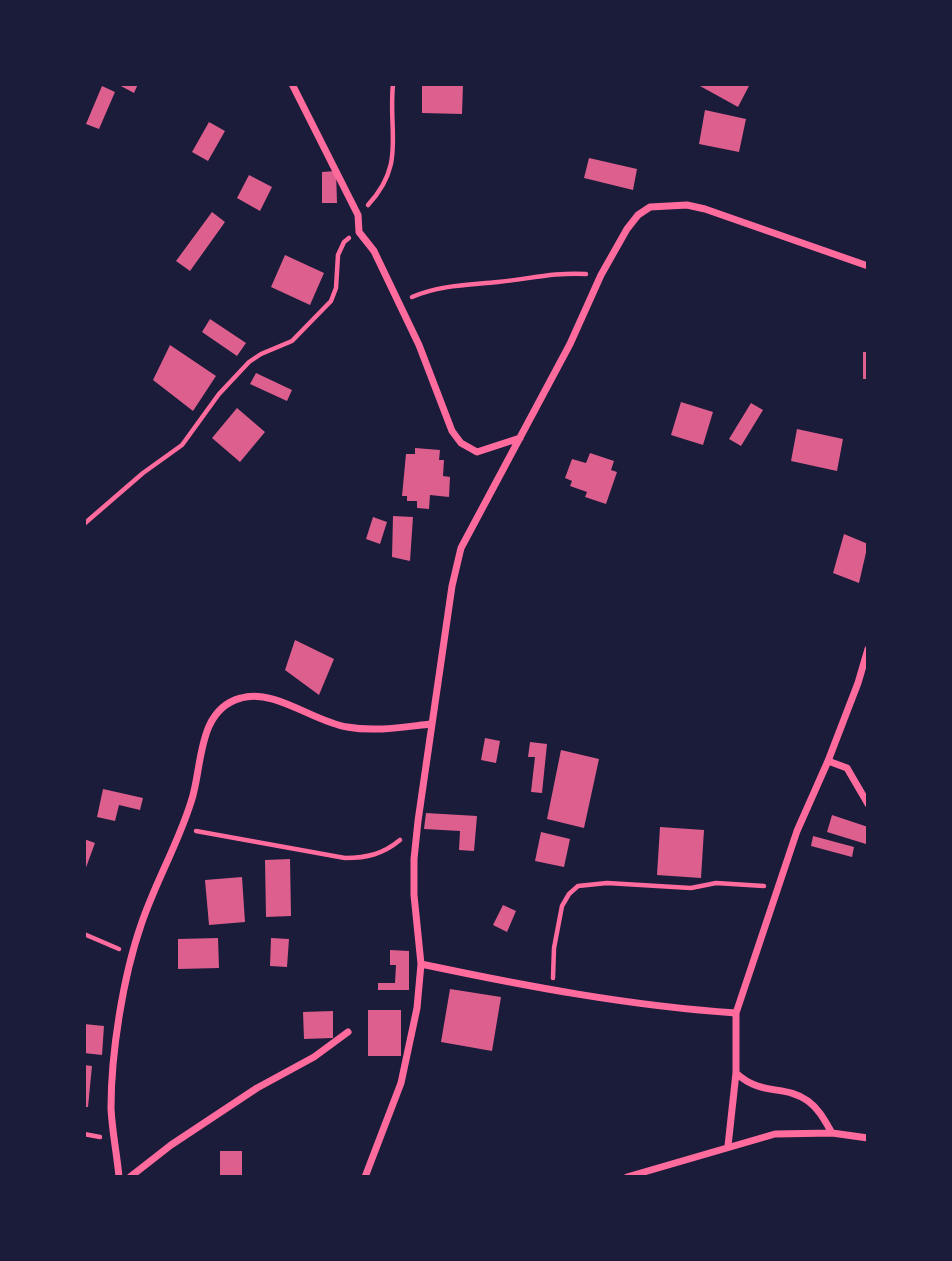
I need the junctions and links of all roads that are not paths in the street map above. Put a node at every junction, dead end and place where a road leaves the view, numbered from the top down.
1 (292, 84) edge
2 (868, 266) edge
3 (520, 438) junction
4 (868, 649) edge
5 (431, 724) junction
6 (828, 761) junction
7 (868, 804) edge
8 (421, 964) junction
9 (736, 1013) junction
10 (348, 1032) dead end
11 (736, 1073) junction
12 (832, 1133) junction
13 (868, 1138) edge
14 (728, 1146) junction
15 (118, 1177) edge
16 (130, 1177) edge
17 (365, 1177) edge
18 (627, 1177) edge

1 - 3 street
2 - 3 street
3 - 5 street
4 - 6 street
5 - 8 street
5 - 15 street
6 - 7 street
6 - 9 street
8 - 9 street
8 - 17 street
9 - 11 street
10 - 16 street
11 - 12 street
11 - 14 street
12 - 13 street
12 - 14 street
14 - 18 street

